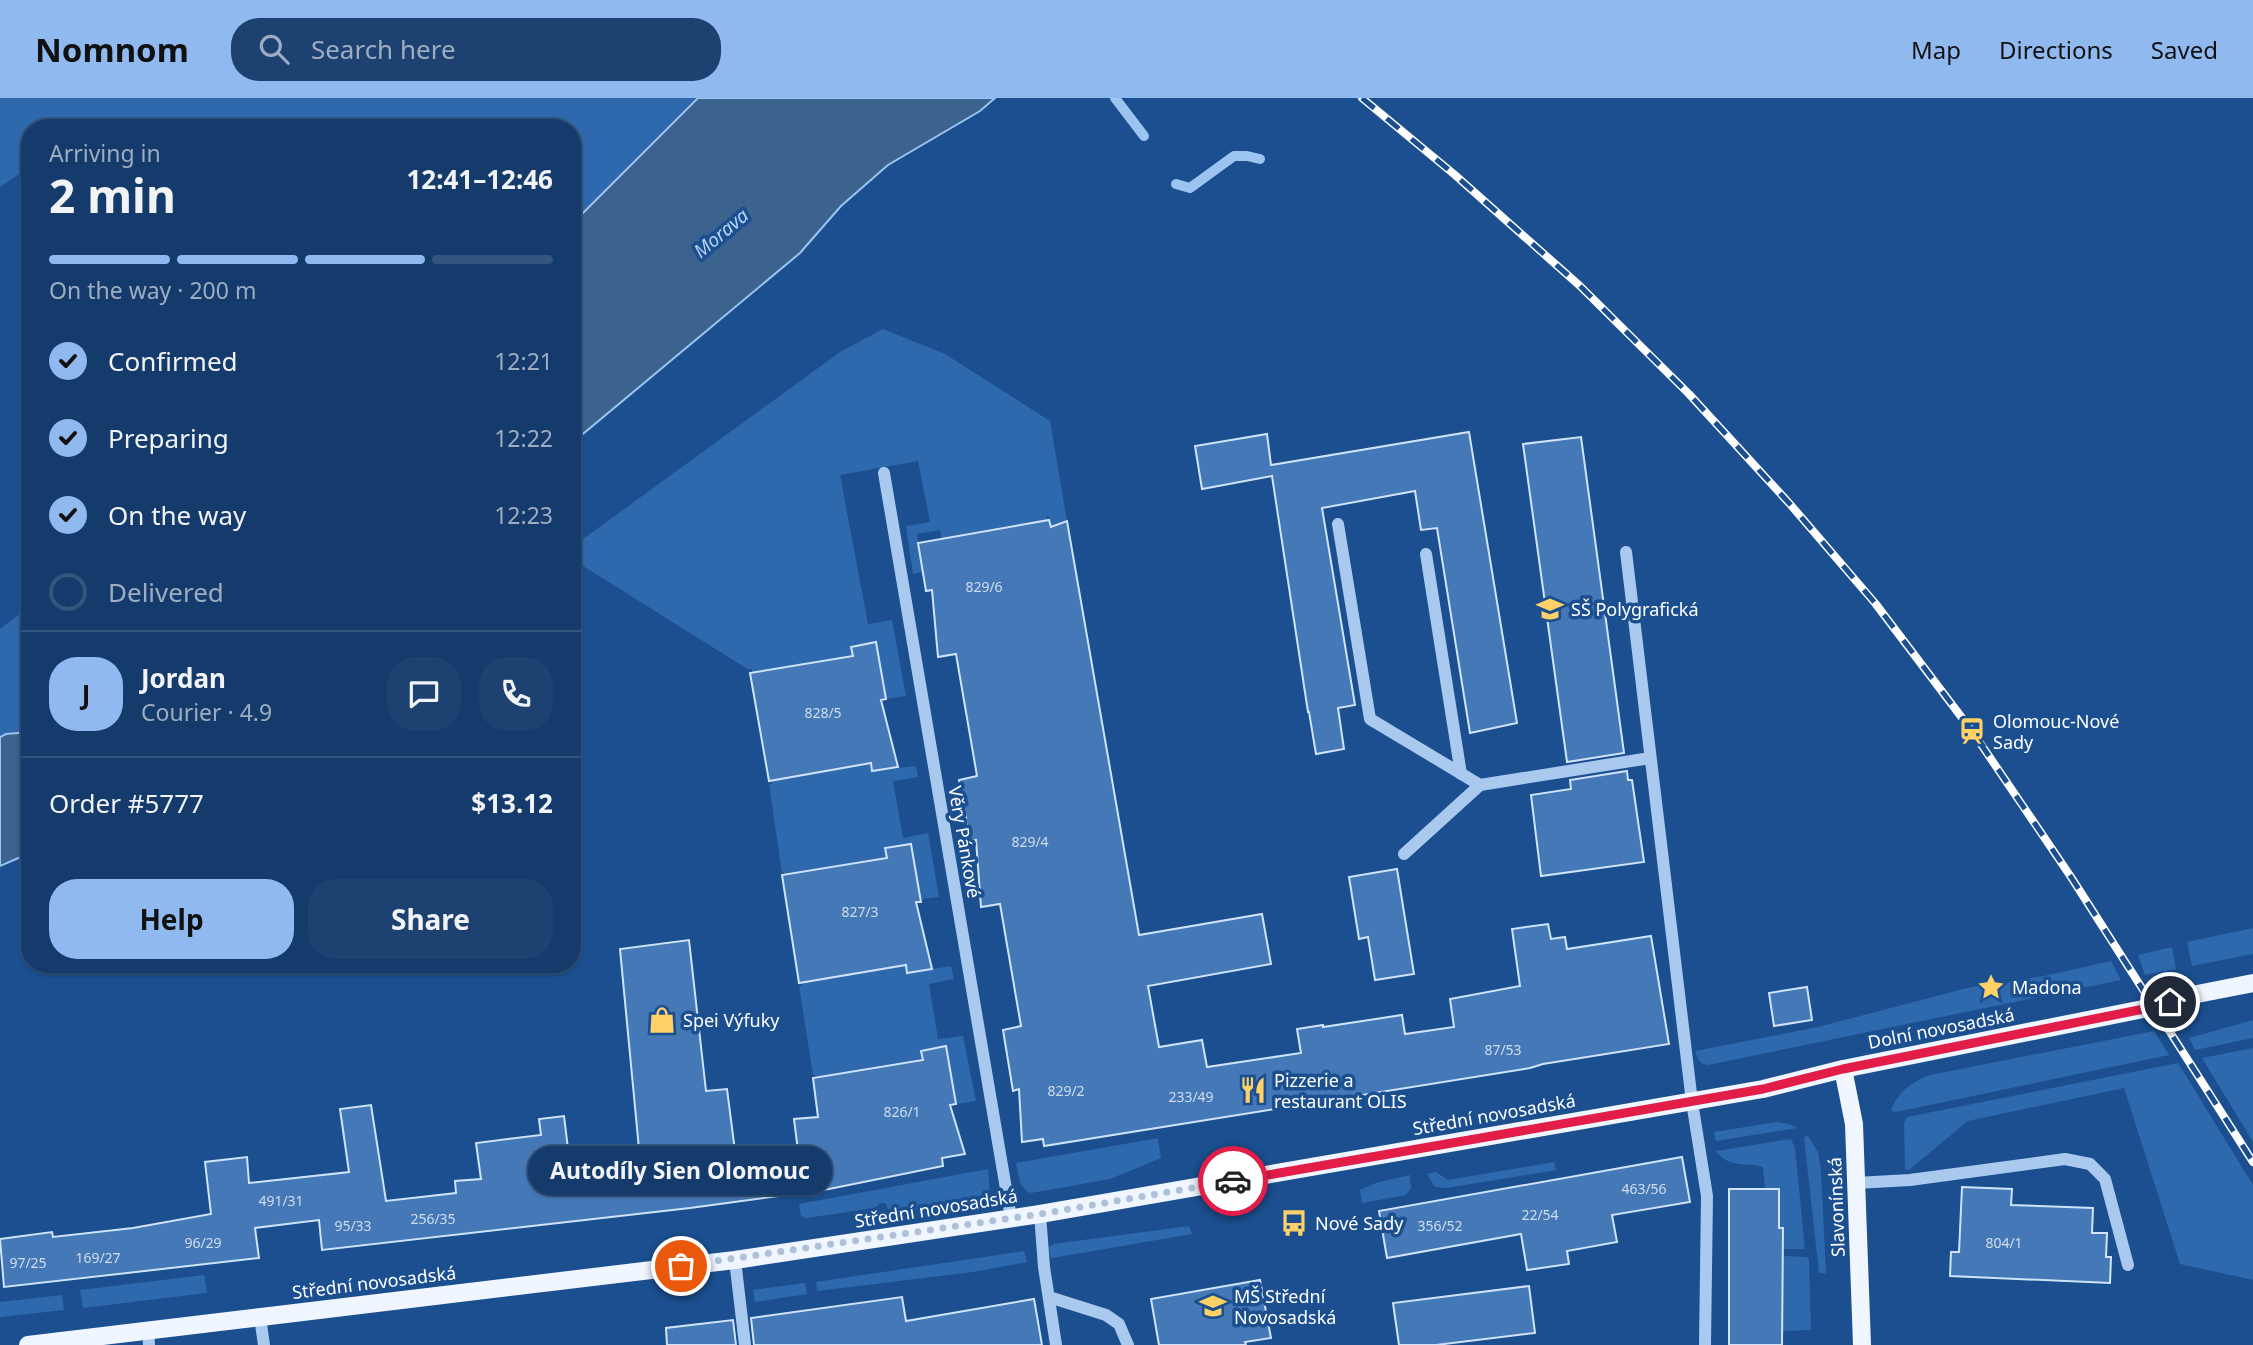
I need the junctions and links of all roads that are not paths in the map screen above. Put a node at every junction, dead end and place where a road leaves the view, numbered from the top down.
1 (884, 473) dead end
2 (1338, 524) dead end
3 (1626, 552) dead end
4 (1426, 554) dead end
5 (1650, 758) junction
6 (1461, 774) junction
7 (1480, 785) junction
8 (1404, 854) dead end
9 (2253, 983) edge
10 (1843, 1069) junction
11 (1692, 1102) junction
12 (1856, 1183) junction
13 (1040, 1214) junction
14 (1011, 1218) junction
15 (736, 1260) junction
16 (2128, 1265) dead end
17 (1049, 1297) junction
18 (260, 1317) junction
19 (148, 1338) edge
20 (28, 1345) edge
21 (264, 1345) edge
22 (745, 1345) edge
23 (1056, 1345) edge
24 (1128, 1345) edge
25 (1705, 1345) edge
26 (1862, 1345) edge

1 - 14 street, Věry Pánkové
2 - 6 street
3 - 5 street
4 - 6 street
5 - 7 street
5 - 11 street
6 - 7 street
7 - 8 street
9 - 10 main road, Dolní novosadská
10 - 11 main road, Střední novosadská
10 - 12 main road, Slavonínská
11 - 13 main road, Střední novosadská
11 - 25 street
12 - 16 street
12 - 26 main road, Slavonínská
13 - 14 main road, Střední novosadská
13 - 17 street
14 - 15 main road, Střední novosadská
15 - 18 main road, Střední novosadská
15 - 22 street
17 - 23 street
17 - 24 street
18 - 19 main road, Střední novosadská
18 - 21 street
19 - 20 main road, Střední novosadská

